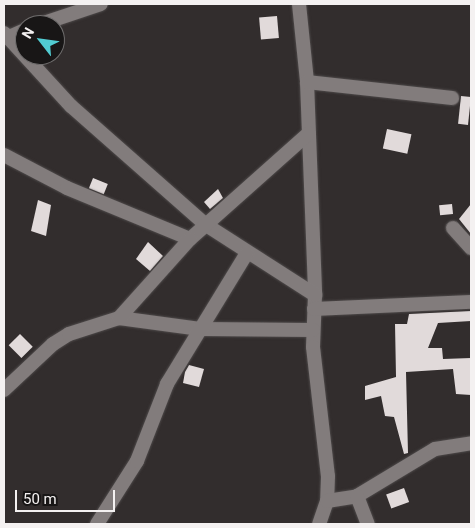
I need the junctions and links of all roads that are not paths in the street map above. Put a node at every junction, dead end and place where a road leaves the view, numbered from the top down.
1 (101, 4) edge
2 (299, 4) edge
3 (65, 16) edge
4 (5, 35) edge
5 (307, 82) junction
6 (452, 98) dead end
7 (309, 133) junction
8 (4, 155) edge
9 (206, 225) junction
10 (453, 228) dead end
11 (190, 238) junction
12 (471, 248) edge
13 (247, 253) junction
14 (314, 302) junction
15 (471, 302) edge
16 (119, 318) junction
17 (200, 329) junction
18 (313, 330) junction
19 (4, 390) edge
20 (471, 443) edge
21 (357, 496) junction
22 (327, 501) junction
23 (97, 524) edge
24 (319, 524) edge
25 (368, 524) edge

1 - 3 street
2 - 5 street
4 - 9 street
5 - 6 street
5 - 7 street
7 - 9 street
7 - 14 street
8 - 11 street
9 - 11 street
9 - 13 street
10 - 12 street
11 - 16 street
13 - 14 street
13 - 17 street
14 - 15 street
14 - 18 street
16 - 17 street
16 - 19 street
17 - 18 street
17 - 23 street
18 - 22 street
20 - 21 street
21 - 22 street
21 - 25 street
22 - 24 street

